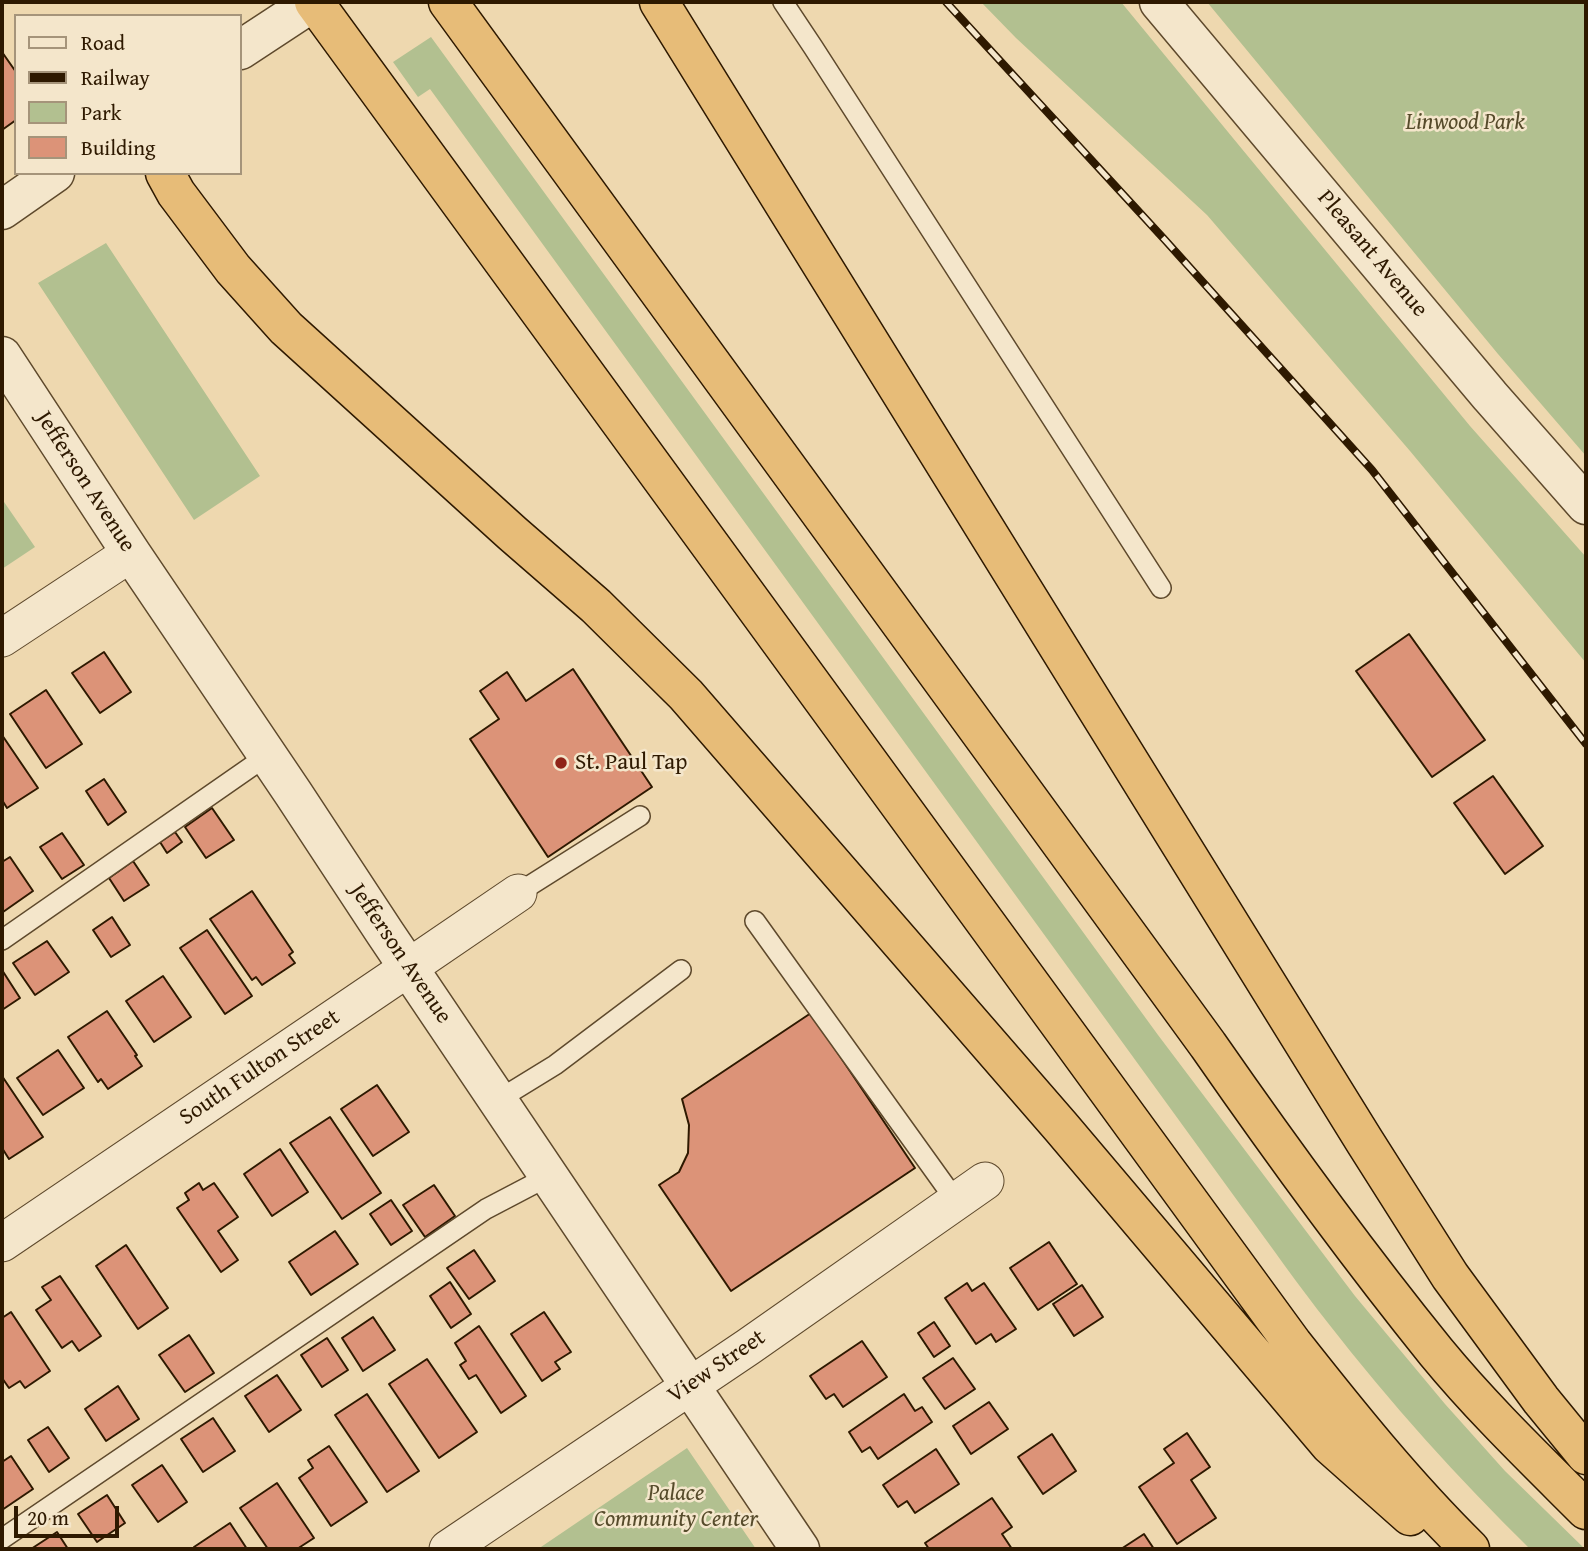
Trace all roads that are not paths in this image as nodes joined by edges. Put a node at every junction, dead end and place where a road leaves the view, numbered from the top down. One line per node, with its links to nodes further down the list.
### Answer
1 (314, 2): 6 (street); 33 (highway)
2 (659, 2): 27 (highway)
3 (783, 2): 13 (lane)
4 (1159, 2): 11 (street, Pleasant Avenue)
5 (456, 12): 28 (highway)
6 (242, 49)
7 (52, 175): 9 (street)
8 (166, 175): 32 (highway)
9 (2, 210)
10 (2, 356): 12 (street, Jefferson Avenue)
11 (1586, 505)
12 (131, 553): 14 (street); 15 (street, Jefferson Avenue)
13 (1161, 588)
14 (2, 638)
15 (268, 755): 19 (lane); 20 (street, Jefferson Avenue)
16 (639, 816): 17 (lane)
17 (518, 892): 20 (street, South Fulton Street)
18 (755, 921): 24 (lane)
19 (2, 940)
20 (408, 968): 22 (street, Jefferson Avenue); 25 (street, South Fulton Street)
21 (681, 970): 22 (lane)
22 (498, 1100): 23 (street, Jefferson Avenue)
23 (549, 1176): 26 (street, Jefferson Avenue); 29 (lane)
24 (970, 1191): 26 (street, View Street)
25 (2, 1243)
26 (690, 1385): 30 (street, View Street); 31 (street, Jefferson Avenue)
27 (1586, 1455)
28 (1586, 1510)
29 (2, 1539)
30 (448, 1549)
31 (800, 1549)
32 (1447, 1549)
33 (1470, 1549)

